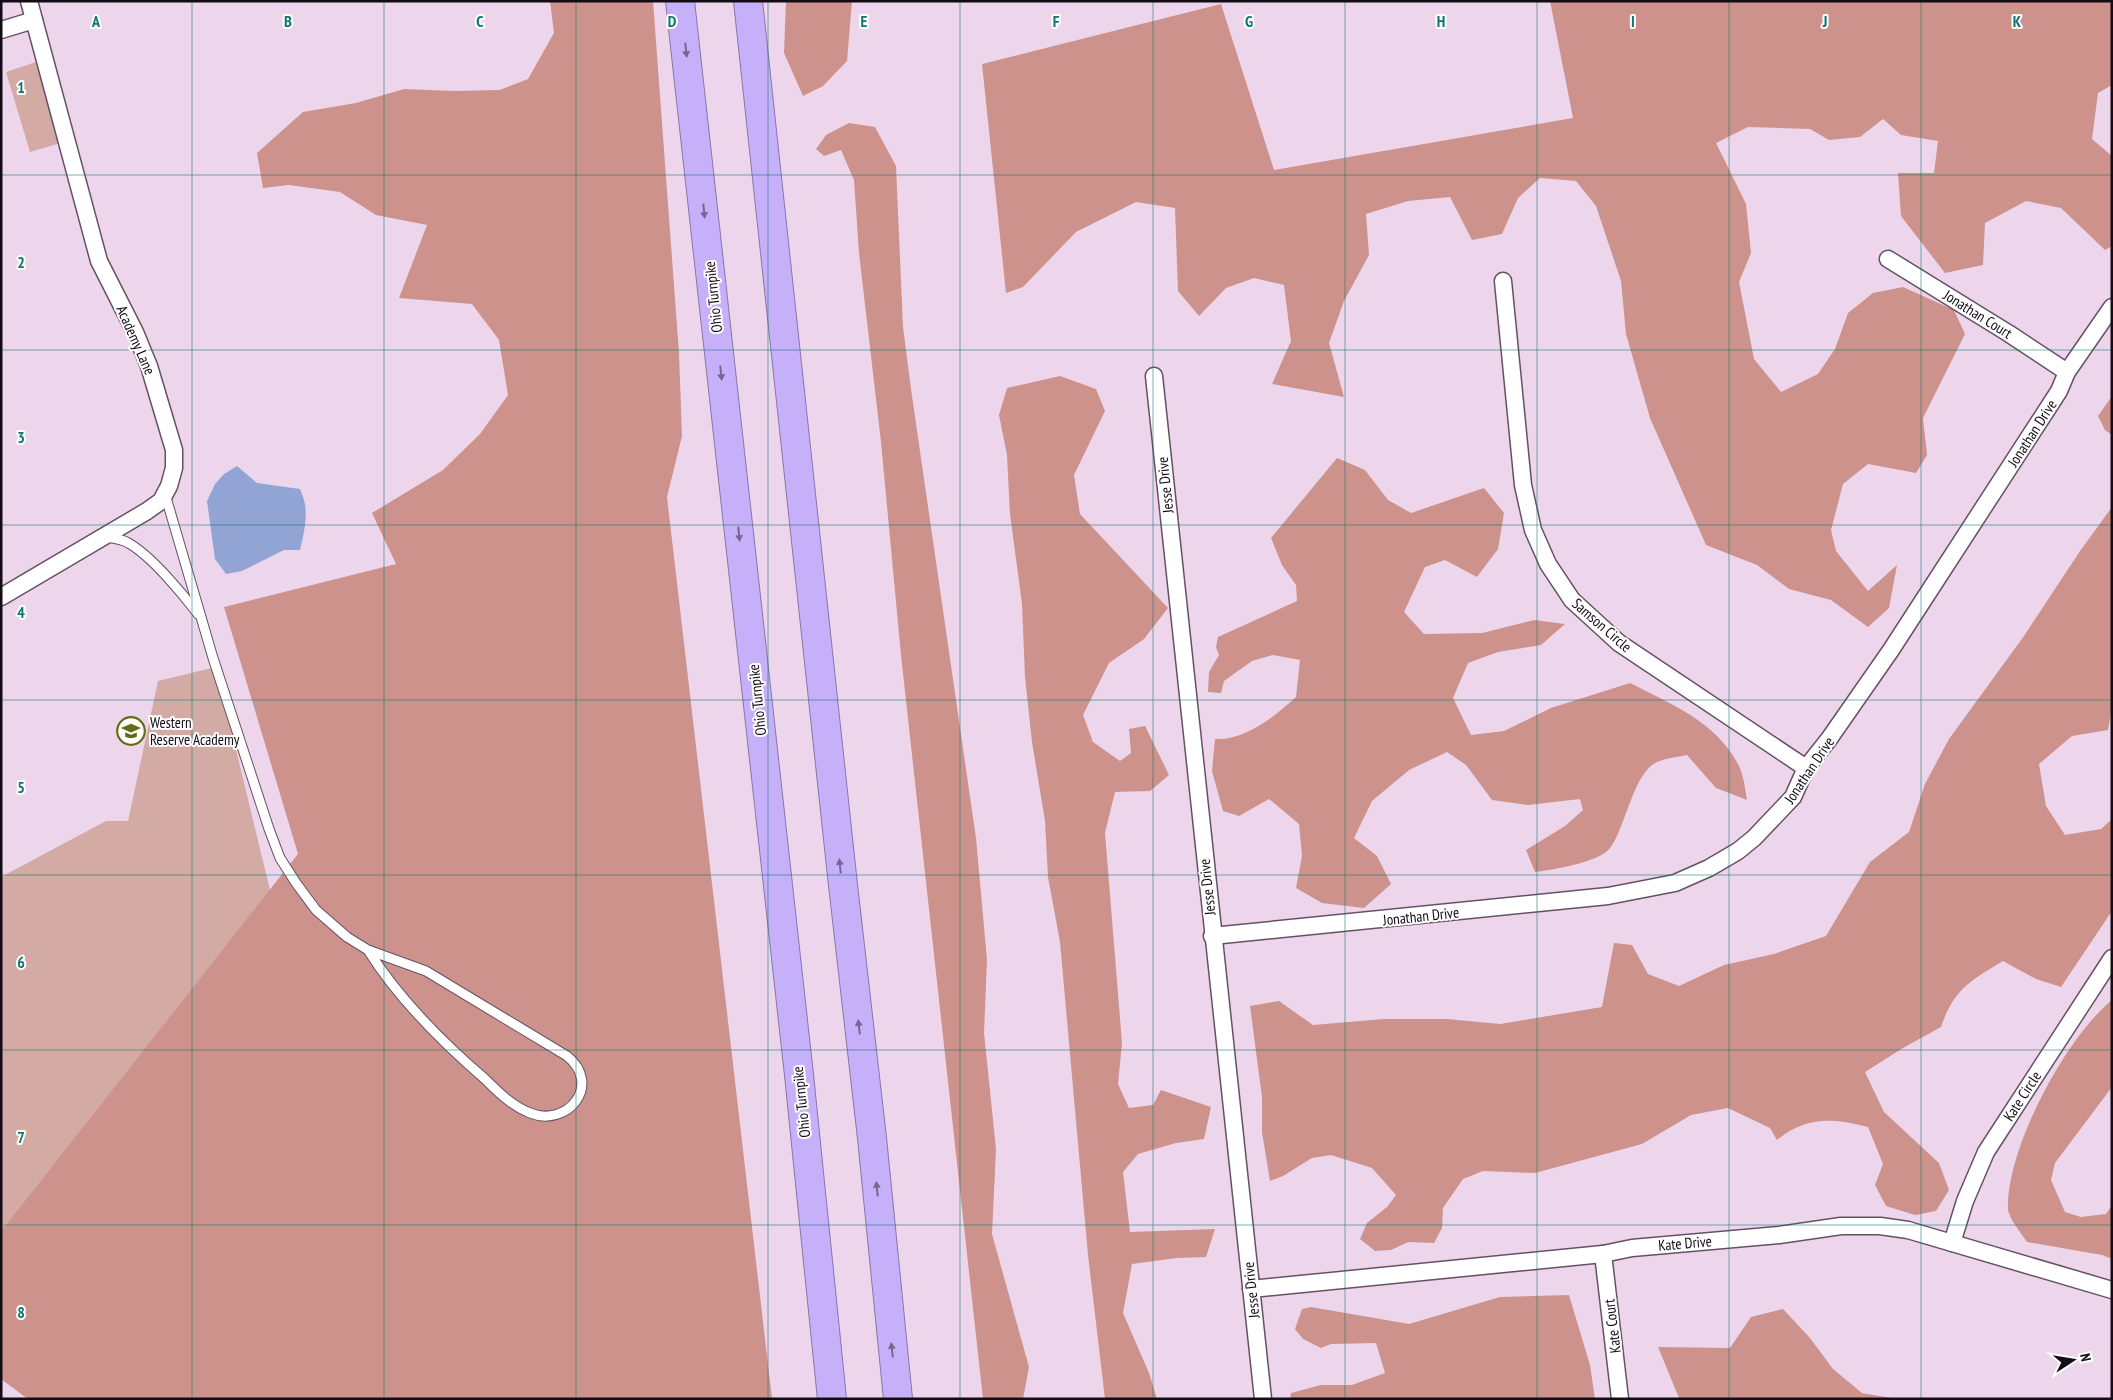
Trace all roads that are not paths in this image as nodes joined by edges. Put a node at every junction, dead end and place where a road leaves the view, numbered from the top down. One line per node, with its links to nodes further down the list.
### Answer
1 (29, 1): 4 (street, Academy Lane)
2 (680, 1): 23 (highway, Ohio Turnpike, one-way to 23)
3 (748, 1): 24 (highway, one-way to 3)
4 (34, 20): 5 (street); 11 (street, Academy Lane)
5 (1, 30)
6 (1888, 259): 9 (street, Jonathan Court)
7 (1503, 281): 15 (street, Samson Circle)
8 (2112, 307): 9 (street, Jonathan Drive)
9 (2067, 372): 15 (street, Jonathan Drive)
10 (1154, 376): 16 (street, Jesse Drive)
11 (165, 494): 12 (street, Academy Lane); 14 (lane)
12 (104, 537): 13 (street, Academy Lane); 14 (lane)
13 (1, 597)
14 (201, 618): 17 (lane)
15 (1806, 768): 16 (street, Jonathan Drive)
16 (1212, 936): 21 (street, Jesse Drive)
17 (368, 950): 17 (lane)
18 (2112, 958): 19 (street, Kate Circle)
19 (1952, 1244): 20 (street, Kate Drive); 22 (street, Kate Drive)
20 (1603, 1254): 21 (street, Kate Drive); 26 (street, Kate Court)
21 (1251, 1289): 25 (street, Jesse Drive)
22 (2112, 1290)
23 (832, 1399)
24 (898, 1399)
25 (1262, 1399)
26 (1620, 1399)

